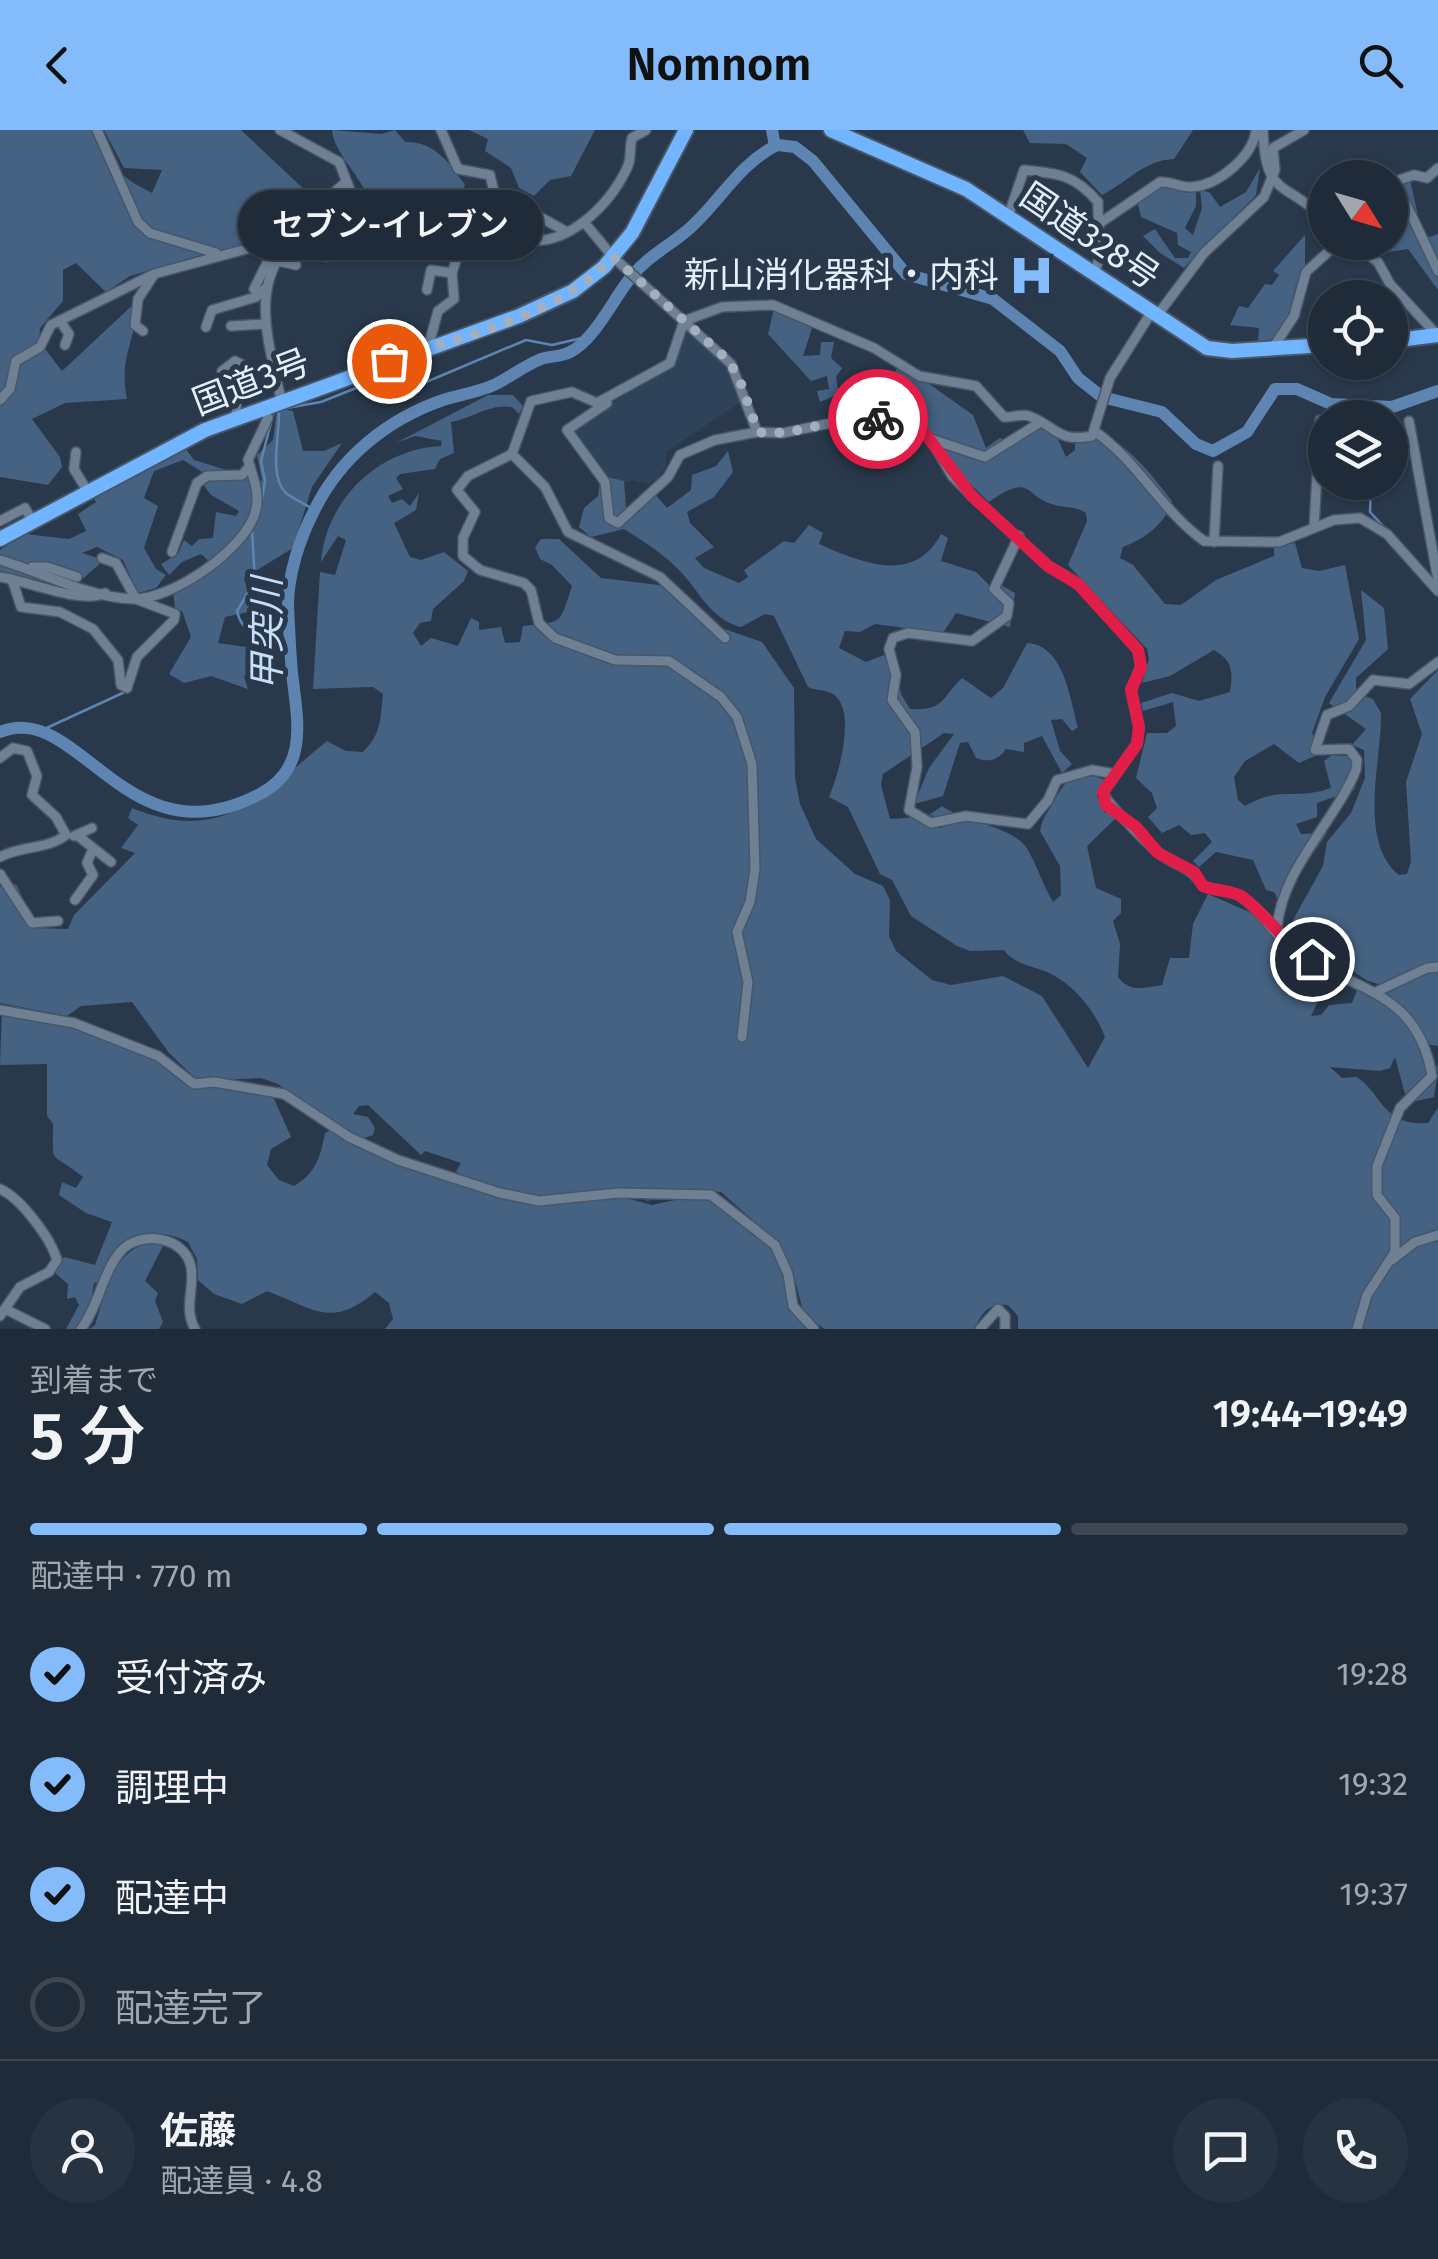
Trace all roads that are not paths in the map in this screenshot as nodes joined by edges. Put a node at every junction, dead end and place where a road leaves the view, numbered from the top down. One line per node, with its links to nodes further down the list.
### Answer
1 (97, 130): 23 (street)
2 (280, 130): 11 (street)
3 (441, 130): 17 (street)
4 (646, 130): 16 (street)
5 (686, 130): 28 (highway, 国道3号)
6 (831, 130): 14 (highway, 国道328号)
7 (1259, 130): 10 (street); 18 (street)
8 (1304, 130): 10 (street)
9 (1438, 168): 31 (street)
10 (1272, 179): 12 (street); 38 (street)
11 (343, 183): 15 (street); 21 (street); 23 (street)
12 (1308, 207)
13 (540, 216): 20 (street)
14 (1008, 217): 18 (street); 34 (highway, 国道328号)
15 (319, 221): 24 (street); 25 (street)
16 (584, 222): 20 (street); 28 (street)
17 (490, 224): 20 (street); 22 (street)
18 (1097, 226): 34 (street)
19 (417, 228): 21 (street)
20 (567, 232)
21 (405, 238): 22 (street)
22 (464, 238): 32 (street)
23 (215, 255): 30 (street); 33 (street)
24 (327, 257)
25 (278, 260): 29 (street); 35 (street); 36 (street)
26 (1319, 260): 51 (street)
27 (1375, 260): 46 (street)
28 (618, 261): 40 (street); 50 (highway, 国道3号)
29 (296, 265)
30 (196, 268)
31 (1438, 271)
32 (452, 272): 37 (street); 50 (street)
33 (154, 274): 39 (street); 45 (street)
34 (1093, 274): 38 (highway, 国道328号)
35 (267, 287): 41 (street); 43 (street)
36 (254, 289)
37 (427, 290)
38 (1153, 315): 51 (highway, 国道328号); 60 (street)
39 (61, 320): 44 (street); 48 (street); 54 (street)
40 (684, 321): 53 (street); 59 (street); 61 (street)
41 (266, 324): 42 (street); 55 (street)
42 (231, 326)
43 (206, 327)
44 (78, 331)
45 (142, 331)
46 (1438, 336): 47 (highway)
47 (1408, 339)
48 (65, 346)
49 (1308, 346): 51 (highway, 国道328号)
50 (428, 348): 55 (highway, 国道3号)
51 (1272, 348)
52 (222, 371): 57 (street)
53 (624, 391): 61 (street); 64 (street)
54 (0, 400)
55 (282, 400): 56 (highway, 国道3号)
56 (263, 406): 57 (highway, 国道3号); 65 (street)
57 (236, 418): 67 (highway, 国道3号)
58 (1408, 421): 82 (street)
59 (1039, 423): 60 (street); 62 (street)
60 (1094, 431): 74 (street)
61 (758, 432): 62 (street)
62 (931, 440): 72 (street)
63 (76, 452): 67 (street)
64 (512, 454): 86 (street); 102 (street)
65 (250, 466): 75 (street); 85 (street)
66 (1218, 466): 74 (street)
67 (88, 492): 70 (highway, 国道3号)
68 (1316, 500): 71 (street)
69 (0, 521): 70 (street)
70 (34, 522): 73 (highway, 国道3号)
71 (1314, 528): 74 (street); 83 (street)
72 (1019, 536): 89 (street); 89 (street)
73 (0, 540)
74 (1214, 542)
75 (172, 552)
76 (102, 558): 85 (street)
77 (0, 560): 78 (street)
78 (29, 569): 80 (street); 84 (street)
79 (0, 577): 81 (street)
80 (77, 577)
81 (12, 578): 84 (street); 85 (street)
82 (1438, 580)
83 (1438, 591)
84 (104, 593): 85 (street)
85 (136, 599)
86 (725, 638)
87 (1438, 662): 98 (street)
88 (0, 758): 91 (street)
89 (1114, 774): 98 (street)
90 (92, 828): 91 (street)
91 (72, 836): 92 (street); 93 (street)
92 (93, 850): 94 (street); 96 (street)
93 (0, 857)
94 (111, 862)
95 (0, 874): 97 (street)
96 (75, 900)
97 (58, 921)
98 (1277, 930): 100 (street)
99 (1438, 967): 100 (street)
100 (1378, 991): 105 (street)
101 (0, 1010): 110 (street)
102 (742, 1036)
103 (0, 1189): 106 (street)
104 (1438, 1235): 105 (street)
105 (1386, 1265): 113 (street)
106 (3, 1312): 107 (street)
107 (45, 1329)
108 (82, 1329): 109 (street)
109 (195, 1329)
110 (814, 1329)
111 (980, 1329): 112 (street)
112 (1004, 1329)
113 (1358, 1329)

